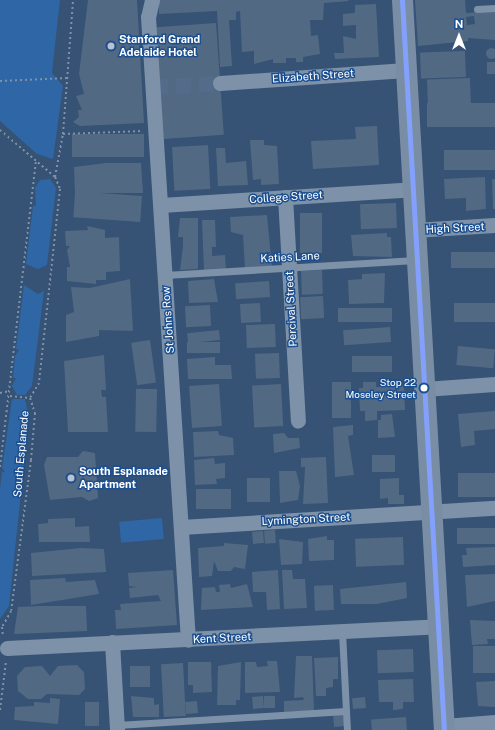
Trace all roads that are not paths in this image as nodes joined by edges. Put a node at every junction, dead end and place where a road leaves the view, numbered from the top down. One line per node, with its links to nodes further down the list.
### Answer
1 (152, 0): 9 (street, St Johns Row)
2 (402, 0): 5 (street)
3 (495, 8): 4 (lane)
4 (478, 9)
5 (406, 70): 6 (street, Elizabeth Street); 7 (street)
6 (220, 83)
7 (412, 189): 8 (street, College Street); 11 (street)
8 (285, 197): 9 (street, College Street); 13 (street, Percival Street)
9 (161, 205): 14 (street, St Johns Row)
10 (495, 225): 11 (street, High Street)
11 (414, 230): 12 (street)
12 (416, 260): 13 (lane, Katies Lane); 16 (street)
13 (289, 268): 14 (lane, Katies Lane); 17 (street, Percival Street)
14 (165, 275): 20 (street, St Johns Row)
15 (495, 384): 16 (street)
16 (424, 389): 19 (street)
17 (298, 421)
18 (495, 508): 19 (street, Lymington Street)
19 (431, 512): 20 (street, Lymington Street); 21 (street)
20 (181, 526): 23 (street, St Johns Row)
21 (438, 626): 22 (street, Kent Street); 29 (street)
22 (342, 632): 23 (street, Kent Street); 26 (lane)
23 (188, 640): 24 (street, Kent Street)
24 (112, 642): 25 (street, Kent Street); 28 (street)
25 (7, 648)
26 (346, 711): 28 (lane); 30 (lane)
27 (495, 722): 29 (street)
28 (117, 727)
29 (444, 728)
30 (347, 730)

